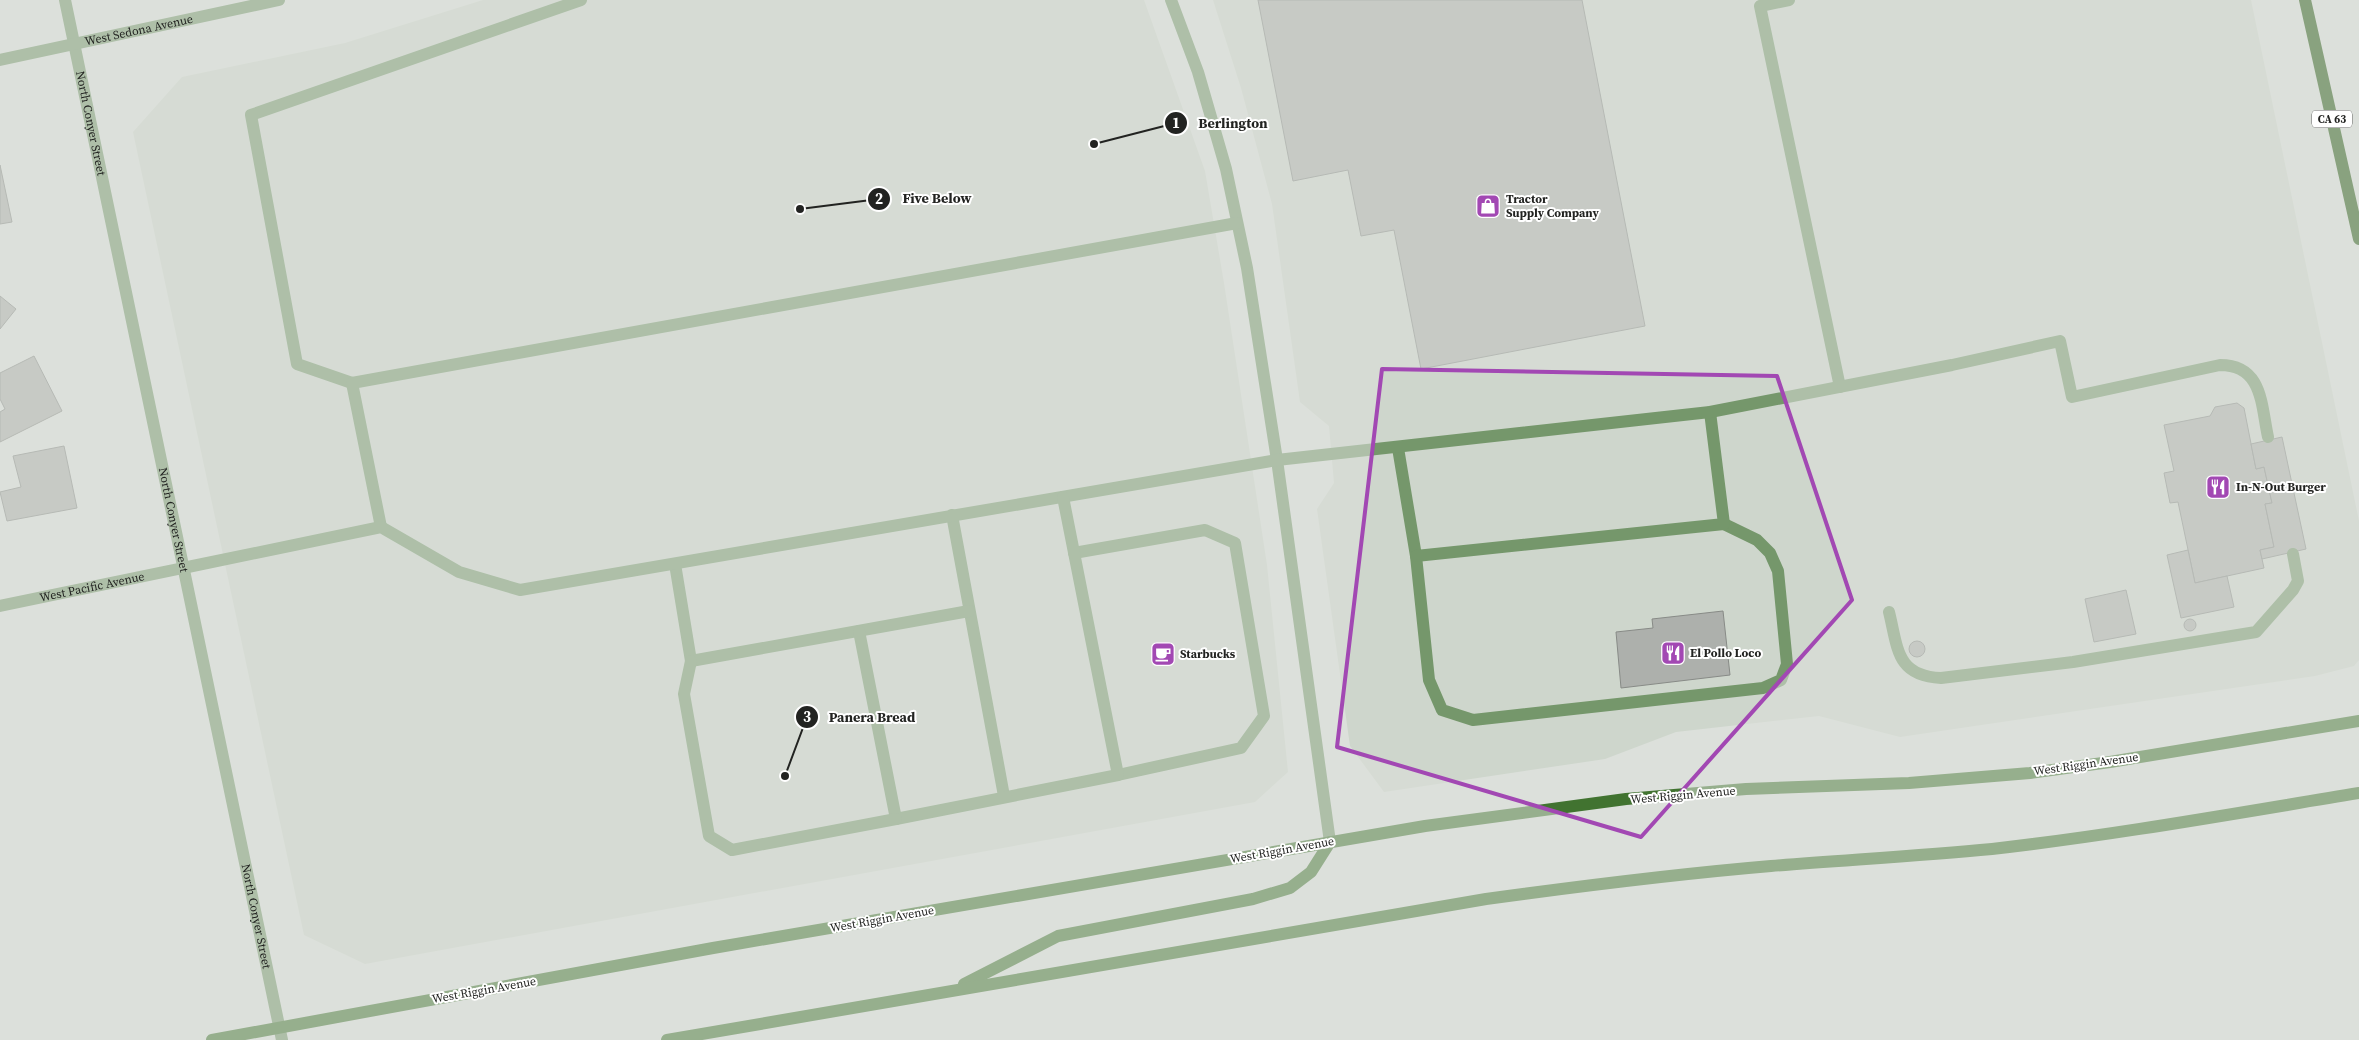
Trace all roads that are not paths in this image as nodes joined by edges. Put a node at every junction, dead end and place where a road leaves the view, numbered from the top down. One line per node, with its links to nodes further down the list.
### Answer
1 (65, 0): 8 (street, North Conyer Street)
2 (279, 0): 8 (street, West Sedona Avenue)
3 (581, 0): 12 (street)
4 (1171, 0): 10 (street)
5 (1789, 0): 7 (street)
6 (2305, 0): 11 (main road, CA 63)
7 (1760, 3): 13 (street)
8 (74, 45): 9 (street, West Sedona Avenue); 26 (street, North Conyer Street)
9 (0, 60)
10 (1237, 223): 12 (street); 17 (street)
11 (2359, 238)
12 (352, 383): 21 (street)
13 (1840, 387): 14 (street); 15 (street)
14 (1710, 412): 16 (street); 20 (street)
15 (2268, 437)
16 (1398, 448): 17 (street); 24 (street)
17 (1278, 460): 18 (street); 37 (street)
18 (1062, 497): 19 (street); 22 (street)
19 (952, 515): 25 (street); 28 (street)
20 (1724, 524): 24 (street); 24 (street)
21 (381, 526): 25 (street); 26 (street, West Pacific Avenue)
22 (1074, 554): 33 (street); 33 (street)
23 (2293, 554): 29 (street)
24 (1416, 556)
25 (675, 564): 31 (street)
26 (182, 568): 27 (street, West Pacific Avenue); 39 (street, North Conyer Street)
27 (0, 606)
28 (969, 611): 30 (street); 35 (street)
29 (1889, 612)
30 (859, 632): 31 (street); 36 (street)
31 (691, 661): 36 (street)
32 (2359, 721): 37 (main road, West Riggin Avenue)
33 (1118, 775): 35 (street)
34 (2359, 793): 38 (main road)
35 (1004, 796): 36 (street)
36 (896, 820)
37 (1330, 842): 38 (main road); 39 (main road, West Riggin Avenue)
38 (953, 989): 42 (main road)
39 (279, 1026): 40 (main road, West Riggin Avenue); 41 (street, North Conyer Street)
40 (212, 1040)
41 (282, 1040)
42 (667, 1040)

